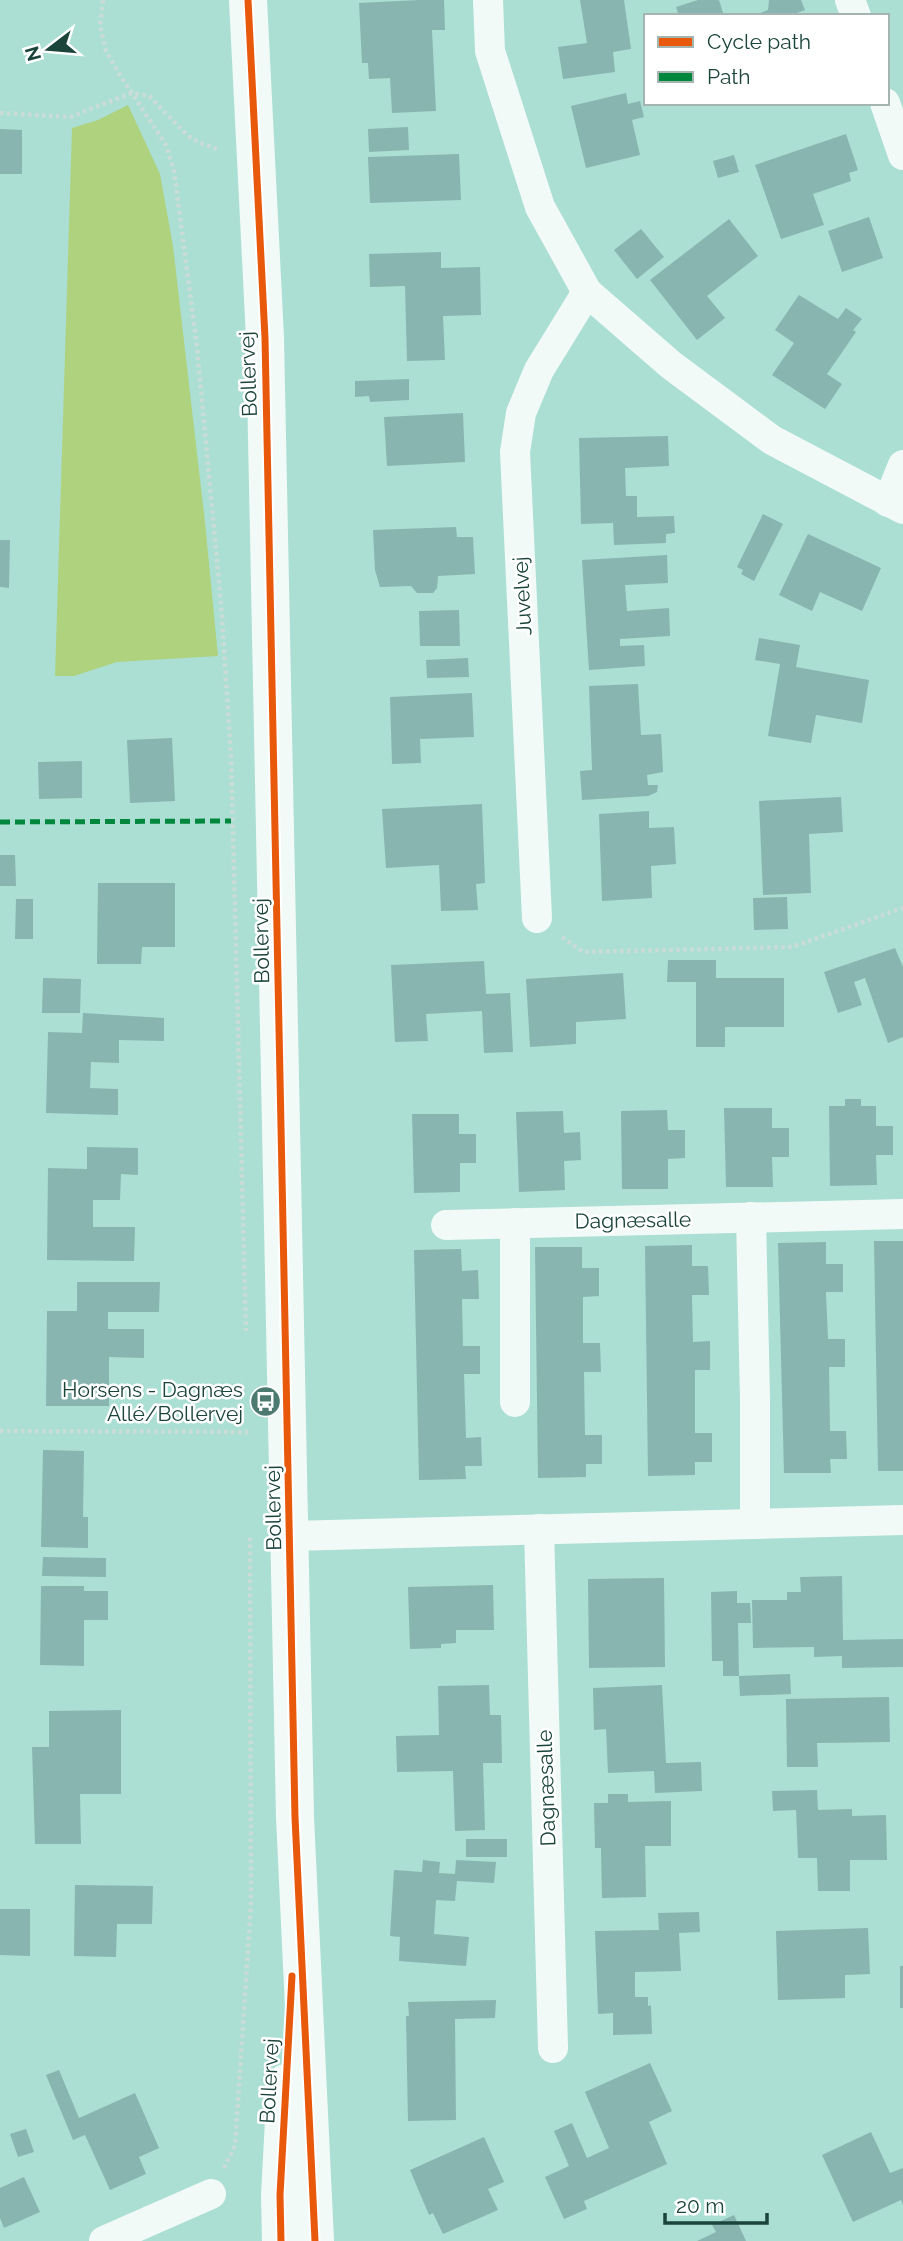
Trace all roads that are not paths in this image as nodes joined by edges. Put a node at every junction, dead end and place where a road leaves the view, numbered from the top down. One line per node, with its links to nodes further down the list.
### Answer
1 (248, 0): 17 (main road, Bollervej)
2 (488, 0): 5 (street)
3 (886, 105): 4 (street)
4 (903, 155)
5 (587, 292): 7 (street); 8 (street, Juvelvej)
6 (903, 466): 7 (street)
7 (895, 506)
8 (537, 918)
9 (903, 1214): 10 (street, Dagnæsalle)
10 (751, 1217): 11 (street, Dagnæsalle); 15 (street)
11 (515, 1223): 12 (street, Dagnæsalle); 13 (street)
12 (446, 1225)
13 (515, 1402)
14 (903, 1520): 15 (street)
15 (755, 1524): 16 (street)
16 (539, 1529): 17 (street); 19 (street, Dagnæsalle)
17 (291, 1536): 18 (main road, Bollervej)
18 (298, 1882): 22 (main road, Bollervej); 23 (main road, Bollervej)
19 (553, 2048)
20 (211, 2194): 21 (street)
21 (104, 2241)
22 (281, 2241)
23 (315, 2241)

